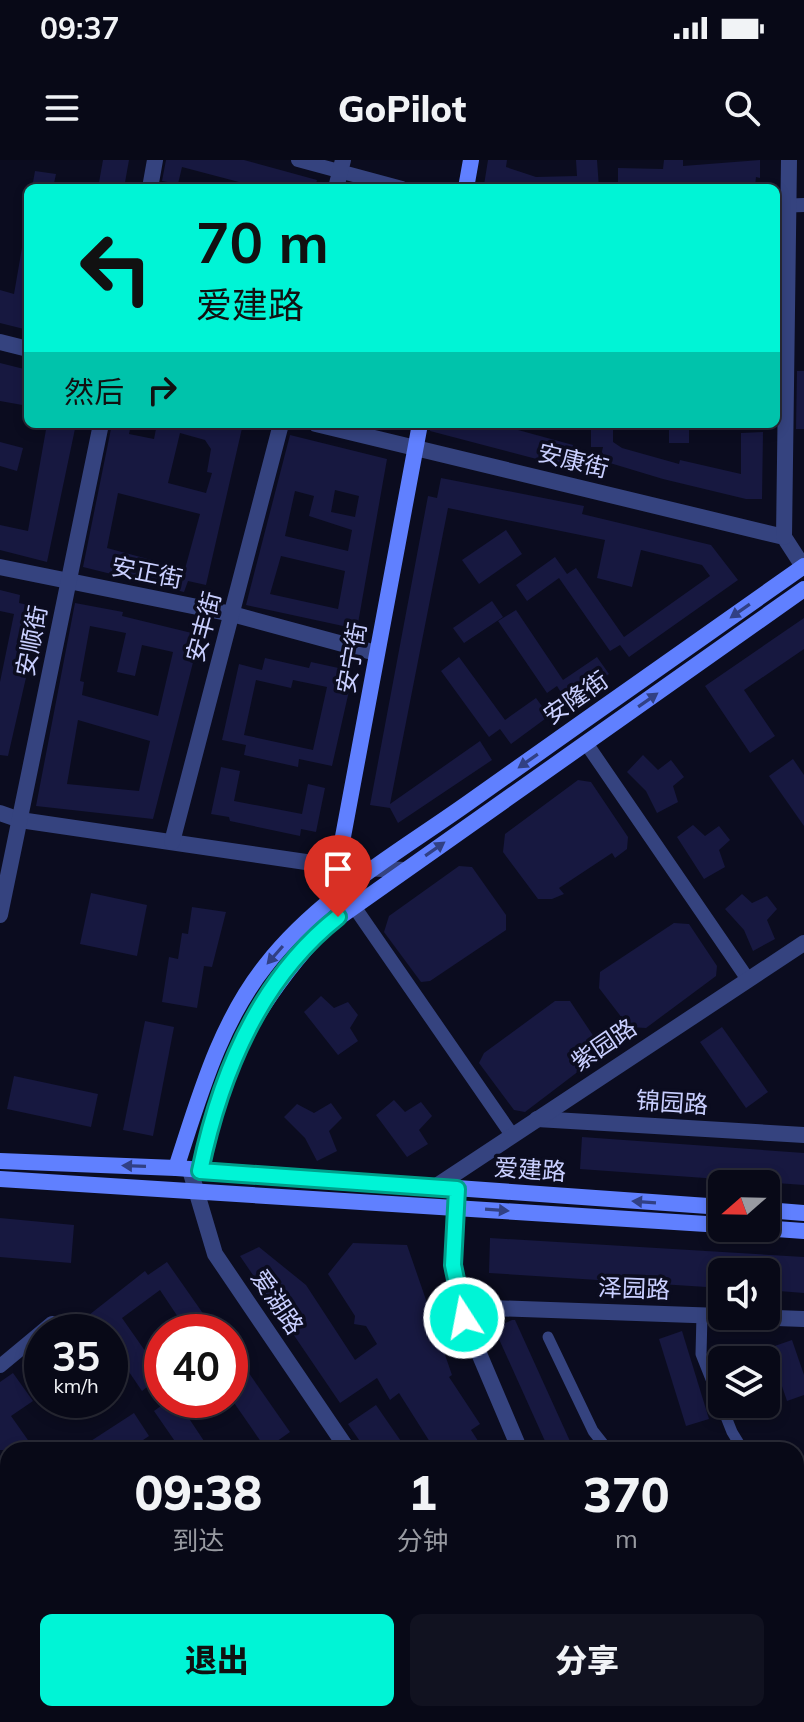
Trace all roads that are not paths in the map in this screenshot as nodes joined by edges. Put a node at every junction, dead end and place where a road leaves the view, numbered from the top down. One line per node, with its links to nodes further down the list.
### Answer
1 (155, 160): 6 (street)
2 (298, 160): 5 (street)
3 (471, 160): 8 (main road)
4 (789, 160): 9 (street)
5 (342, 165): 7 (street)
6 (151, 184)
7 (392, 184)
8 (467, 184)
9 (789, 206): 17 (street)
10 (0, 342): 11 (street)
11 (24, 348)
12 (100, 428): 20 (street, 安顺街)
13 (280, 428): 22 (street, 安丰街)
14 (333, 428): 16 (street, 安康街)
15 (419, 428): 16 (main road, 安宁街)
16 (416, 447): 17 (street, 安康街); 23 (main road, 安宁街)
17 (784, 537): 19 (street)
18 (0, 567): 20 (street, 安正街)
19 (804, 567): 29 (main road, 安隆街, one-way to 29)
20 (69, 581): 22 (street, 安正街); 26 (street, 安顺街)
21 (804, 589): 24 (main road, 安隆街, one-way to 21)
22 (232, 614): 23 (street, 安正街); 27 (street, 安丰街)
23 (376, 653): 28 (main road, 安宁街)
24 (586, 743): 30 (main road, 安隆街, one-way to 24); 35 (street)
25 (0, 813): 26 (street)
26 (20, 820): 27 (street); 33 (street, 安顺街)
27 (172, 842): 28 (street)
28 (340, 867): 29 (street); 31 (main road, 安宁街)
29 (376, 869): 30 (street); 31 (main road)
30 (405, 870): 32 (main road, 安隆街)
31 (331, 901): 40 (main road, one-way to 40)
32 (353, 905): 37 (street); 40 (main road, 安隆街)
33 (0, 915)
34 (804, 943): 35 (street, 紫园路)
35 (747, 978): 36 (street, 紫园路)
36 (537, 1119): 37 (street, 紫园路); 38 (street, 锦园路)
37 (512, 1135): 43 (street, 紫园路)
38 (804, 1135)
39 (0, 1161): 40 (main road, 爱建路, one-way to 39)
40 (189, 1170): 42 (street, 爱湖路); 43 (main road, 爱建路)
41 (0, 1179): 42 (main road, 爱建路)
42 (196, 1189): 46 (main road, 爱建路); 58 (street, 爱湖路)
43 (432, 1189): 44 (main road, 爱建路)
44 (457, 1189): 45 (main road, 爱建路, one-way to 44); 46 (street)
45 (708, 1206)
46 (456, 1207): 49 (main road, 爱建路, one-way to 49); 52 (street)
47 (780, 1211): 48 (main road)
48 (804, 1213)
49 (708, 1224)
50 (780, 1229): 51 (main road)
51 (804, 1231)
52 (462, 1307): 53 (street, 泽园路); 59 (street)
53 (702, 1315): 54 (street, 泽园路); 61 (street)
54 (804, 1319)
55 (548, 1337): 60 (street)
56 (24, 1346): 57 (street)
57 (0, 1366)
58 (343, 1442)
59 (517, 1442)
60 (602, 1442)
61 (738, 1442)

